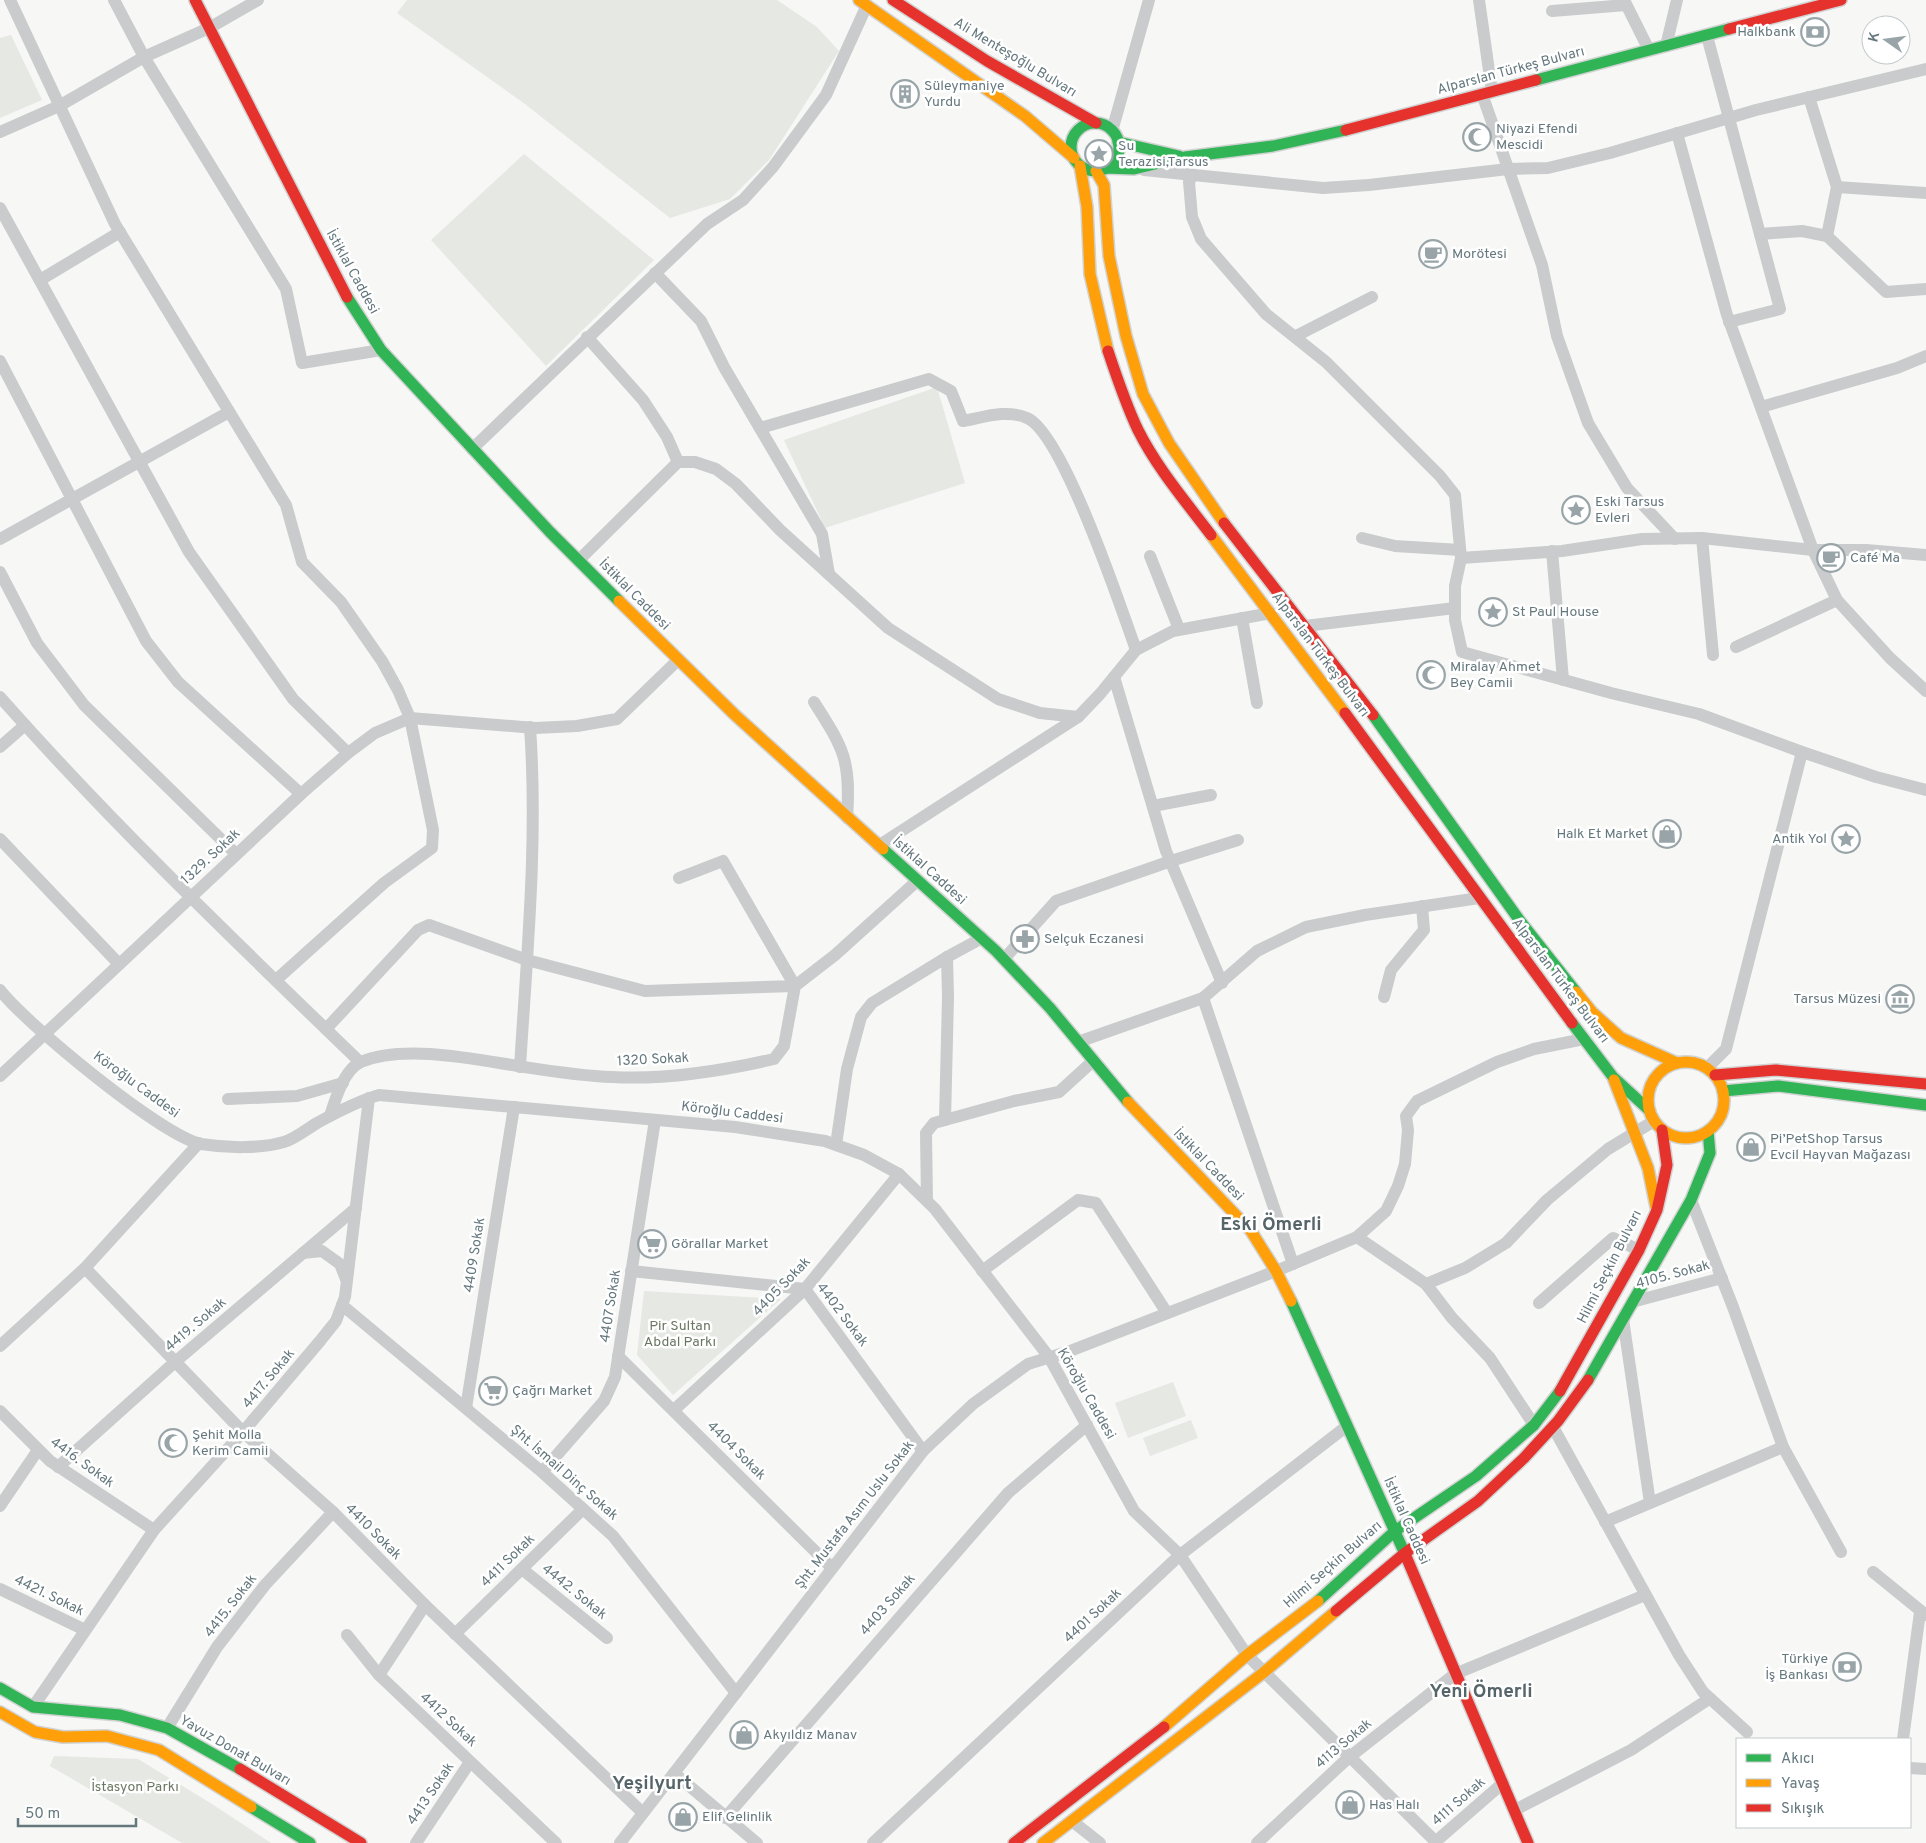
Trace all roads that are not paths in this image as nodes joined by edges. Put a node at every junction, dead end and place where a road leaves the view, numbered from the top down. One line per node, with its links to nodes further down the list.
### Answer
1 (10, 0): 21 (street)
2 (114, 0): 17 (street)
3 (195, 0): 13 (street, İstiklal Caddesi)
4 (258, 0): 13 (street)
5 (893, 0): 23 (street, Ali Menteşoğlu Bulvarı)
6 (1148, 0): 26 (street)
7 (1479, 0): 19 (street)
8 (1677, 0): 15 (street)
9 (1841, 0): 14 (street, Alparslan Türkeş Bulvarı)
10 (863, 3): 28 (street); 39 (street)
11 (1625, 3): 12 (street); 16 (street)
12 (1552, 11)
13 (209, 28): 17 (street); 46 (street, İstiklal Caddesi)
14 (1707, 36): 15 (street, Alparslan Türkeş Bulvarı); 22 (street)
15 (1666, 46): 16 (street, Alparslan Türkeş Bulvarı)
16 (1649, 50): 19 (street, Alparslan Türkeş Bulvarı)
17 (144, 57): 21 (street); 46 (street)
18 (1926, 69): 20 (street)
19 (1487, 93): 27 (street, Alparslan Türkeş Bulvarı); 31 (street)
20 (1809, 97): 22 (street); 33 (street)
21 (59, 106): 24 (street); 36 (street)
22 (1729, 118): 25 (street); 37 (street)
23 (1096, 123): 26 (street); 28 (street)
24 (0, 132)
25 (1677, 133): 31 (street); 43 (street)
26 (1115, 137): 27 (street); 30 (street)
27 (1185, 157): 29 (street)
28 (1077, 162): 30 (street); 70 (street, Alparslan Türkeş Bulvarı)
29 (1134, 168): 30 (street); 32 (street)
30 (1101, 169): 72 (street, Alparslan Türkeş Bulvarı)
31 (1508, 169): 32 (street); 59 (street)
32 (1192, 176): 44 (street)
33 (1837, 187): 34 (street); 38 (street)
34 (1926, 193)
35 (0, 208): 40 (street)
36 (120, 232): 40 (street); 50 (street)
37 (1760, 234): 38 (street); 43 (street)
38 (1827, 236): 41 (street)
39 (655, 273): 45 (street); 51 (street)
40 (40, 280): 54 (street)
41 (1926, 289)
42 (1372, 297): 44 (street)
43 (1729, 322): 49 (street)
44 (1296, 336): 62 (street)
45 (587, 337): 52 (street); 53 (street)
46 (381, 350): 52 (street, İstiklal Caddesi)
47 (1926, 356): 49 (street)
48 (0, 361): 55 (street)
49 (1760, 407): 60 (street)
50 (229, 412): 54 (street); 85 (street)
51 (760, 428): 67 (street); 75 (street)
52 (472, 449): 65 (street, İstiklal Caddesi)
53 (678, 462): 65 (street); 67 (street)
54 (140, 463): 55 (street); 90 (street)
55 (72, 498): 58 (street); 92 (street)
56 (1362, 538): 62 (street)
57 (1702, 538): 59 (street); 60 (street); 76 (street)
58 (0, 539)
59 (1675, 539): 61 (street)
60 (1813, 550): 63 (street); 68 (street)
61 (1552, 552): 62 (street); 79 (street)
62 (1460, 554): 69 (street)
63 (1926, 555)
64 (1150, 556): 73 (street)
65 (579, 560): 77 (street, İstiklal Caddesi)
66 (0, 572): 99 (street)
67 (829, 574): 84 (street)
68 (1837, 600): 74 (street); 80 (street)
69 (1455, 608): 72 (street); 79 (street)
70 (1271, 613): 71 (street); 104 (street, Alparslan Türkeş Bulvarı)
71 (1242, 618): 73 (street); 83 (street)
72 (1305, 626): 123 (street, Alparslan Türkeş Bulvarı)
73 (1179, 630): 75 (street)
74 (1736, 648)
75 (1136, 650): 78 (street)
76 (1713, 655)
77 (678, 660): 87 (street); 95 (street, İstiklal Caddesi)
78 (1114, 677): 84 (street); 94 (street)
79 (1563, 680): 89 (street)
80 (1926, 691)
81 (0, 697): 86 (street)
82 (814, 702): 95 (street)
83 (1257, 704)
84 (1078, 717): 98 (street)
85 (410, 718): 87 (street); 90 (street, 1329. Sokak); 111 (street)
86 (25, 726): 88 (street); 103 (street)
87 (530, 728): 109 (street)
88 (0, 747)
89 (1802, 752): 91 (street); 125 (street)
90 (348, 754): 92 (street, 1329. Sokak)
91 (1926, 790)
92 (301, 794): 99 (street, 1329. Sokak)
93 (1211, 795): 94 (street)
94 (1153, 806): 100 (street)
95 (847, 818): 98 (street, İstiklal Caddesi)
96 (0, 839): 110 (street)
97 (1238, 840): 100 (street)
98 (878, 846): 102 (street, İstiklal Caddesi)
99 (236, 854): 103 (street, 1329. Sokak)
100 (1171, 861): 108 (street); 112 (street)
101 (678, 878): 113 (street)
102 (917, 881): 106 (street, İstiklal Caddesi); 113 (street)
103 (191, 897): 110 (street, 1329. Sokak); 111 (street)
104 (1480, 898): 105 (street); 119 (street, Alparslan Türkeş Bulvarı)
105 (1422, 906): 112 (street); 115 (street)
106 (982, 938): 107 (street); 108 (street, İstiklal Caddesi)
107 (947, 957): 137 (street); 142 (street)
108 (1004, 959): 120 (street, İstiklal Caddesi)
109 (527, 960): 113 (street); 117 (street); 124 (street)
110 (118, 964): 118 (street, 1329. Sokak)
111 (276, 980): 117 (street)
112 (1222, 983): 116 (street)
113 (795, 986): 124 (street, 1320 Sokak)
114 (0, 990): 118 (street, Köroğlu Caddesi)
115 (1384, 997)
116 (1203, 998): 120 (street); 151 (street)
117 (326, 1029): 122 (street)
118 (45, 1034): 126 (street, 1329. Sokak); 141 (street, Köroğlu Caddesi)
119 (1584, 1039): 127 (street, Alparslan Türkeş Bulvarı); 148 (street, Şht. Mustafa Asım Uslu Sokak)
120 (1078, 1042): 121 (street, İstiklal Caddesi)
121 (1094, 1061): 137 (street); 155 (street, İstiklal Caddesi)
122 (360, 1062): 124 (street, 1320 Sokak); 128 (street)
123 (1677, 1063): 125 (street); 138 (street)
124 (520, 1066)
125 (1711, 1071): 129 (street); 130 (street)
126 (0, 1076)
127 (1613, 1077): 138 (street, Alparslan Türkeş Bulvarı); 140 (street)
128 (343, 1083): 132 (street); 135 (street)
129 (1926, 1084)
130 (1723, 1091): 133 (street); 139 (street)
131 (369, 1098): 134 (street, Köroğlu Caddesi); 135 (street, Köroğlu Caddesi); 146 (street, 4417. Sokak)
132 (228, 1099)
133 (1926, 1104)
134 (514, 1107): 136 (street, Köroğlu Caddesi); 169 (street, 4409 Sokak)
135 (330, 1116): 141 (street, Köroğlu Caddesi)
136 (655, 1120): 142 (street, Köroğlu Caddesi); 153 (street, 4407 Sokak)
137 (945, 1120): 145 (street)
138 (1655, 1120): 139 (street); 140 (street); 147 (street, Hilmi Seçkin Bulvarı)
139 (1708, 1131): 144 (street)
140 (1635, 1133): 147 (street); 158 (street)
141 (200, 1144): 152 (street)
142 (836, 1145): 143 (street, Köroğlu Caddesi)
143 (899, 1174): 145 (street, Köroğlu Caddesi); 159 (street, 4405 Sokak)
144 (1691, 1200): 156 (street); 160 (street)
145 (927, 1201): 154 (street, Köroğlu Caddesi)
146 (356, 1208): 150 (street, 4419. Sokak); 157 (street, 4417. Sokak)
147 (1656, 1210): 149 (street, Hilmi Seçkin Bulvarı)
148 (1357, 1237): 151 (street, Şht. Mustafa Asım Uslu Sokak); 158 (street)
149 (1639, 1250): 161 (street); 173 (street, Hilmi Seçkin Bulvarı)
150 (303, 1253): 157 (street); 168 (street, 4419. Sokak)
151 (1293, 1264): 155 (street, Şht. Mustafa Asım Uslu Sokak)
152 (84, 1268): 165 (street); 168 (street, 4410 Sokak)
153 (631, 1271): 159 (street, 4402 Sokak); 166 (street, 4407 Sokak)
154 (982, 1271): 163 (street); 167 (street, Köroğlu Caddesi)
155 (1276, 1271): 163 (street, Şht. Mustafa Asım Uslu Sokak); 174 (street, İstiklal Caddesi)
156 (1722, 1278): 160 (street, 4105. Sokak); 177 (street)
157 (346, 1282): 162 (street, 4417. Sokak)
158 (1426, 1284): 173 (street)
159 (805, 1289): 170 (street, 4405 Sokak); 179 (street, 4402 Sokak)
160 (1632, 1302): 164 (street)
161 (1539, 1303)
162 (342, 1305): 169 (street, Şht. İsmail Dinç Sokak); 176 (street, 4417. Sokak)
163 (1167, 1313): 167 (street, Şht. Mustafa Asım Uslu Sokak)
164 (1623, 1318): 175 (street); 182 (street)
165 (0, 1346)
166 (618, 1356): 170 (street, 4404 Sokak); 181 (street, 4407 Sokak)
167 (1049, 1357): 172 (street, Köroğlu Caddesi); 179 (street, Şht. Mustafa Asım Uslu Sokak)
168 (175, 1362): 176 (street, 4410 Sokak); 180 (street, 4419. Sokak)
169 (466, 1408): 181 (street, Şht. İsmail Dinç Sokak)
170 (674, 1410): 192 (street, 4404 Sokak)
171 (0, 1411): 178 (street, 4416. Sokak)
172 (1087, 1425): 191 (street, Köroğlu Caddesi); 223 (street, 4403 Sokak)
173 (1534, 1425): 188 (street, Hilmi Seçkin Bulvarı)
174 (1347, 1426): 188 (street, İstiklal Caddesi); 191 (street, 4401 Sokak)
175 (1552, 1427): 186 (street); 190 (street)
176 (243, 1432): 185 (street, 4410 Sokak); 187 (street, 4417. Sokak)
177 (1783, 1447): 182 (street); 189 (street)
178 (38, 1450): 180 (street, 4416. Sokak); 183 (street)
179 (923, 1451): 192 (street, Şht. Mustafa Asım Uslu Sokak)
180 (58, 1467): 187 (street, 4416. Sokak)
181 (542, 1472): 184 (street, Şht. İsmail Dinç Sokak)
182 (1650, 1503): 186 (street)
183 (0, 1506)
184 (583, 1509): 193 (street, 4411 Sokak); 208 (street, Şht. İsmail Dinç Sokak)
185 (333, 1512): 197 (street, 4410 Sokak); 212 (street, 4415. Sokak)
186 (1605, 1522): 196 (street)
187 (154, 1530): 199 (street, 4417. Sokak)
188 (1395, 1531): 190 (street, İstiklal Caddesi); 203 (street, Hilmi Seçkin Bulvarı)
189 (1841, 1552)
190 (1405, 1554): 204 (street); 205 (street, İstiklal Caddesi)
191 (1180, 1555): 203 (street, Köroğlu Caddesi); 232 (street, 4401 Sokak)
192 (832, 1568): 208 (street, Şht. Mustafa Asım Uslu Sokak)
193 (522, 1569): 200 (street, 4411 Sokak); 202 (street, 4442. Sokak)
194 (1874, 1572): 198 (street)
195 (0, 1589): 199 (street, 4421. Sokak)
196 (1646, 1595): 205 (street, 4113 Sokak); 209 (street)
197 (425, 1605): 200 (street, 4410 Sokak); 206 (street)
198 (1923, 1613): 214 (street)
199 (85, 1630): 210 (street, 4417. Sokak)
200 (455, 1634): 222 (street, 4410 Sokak)
201 (348, 1635): 206 (street, 4412 Sokak)
202 (607, 1638)
203 (1247, 1655): 204 (street, Köroğlu Caddesi); 233 (street, Hilmi Seçkin Bulvarı)
204 (1262, 1672): 215 (street, Köroğlu Caddesi); 224 (street)
205 (1455, 1674): 215 (street, 4113 Sokak); 220 (street, İstiklal Caddesi)
206 (379, 1675): 216 (street, 4412 Sokak)
207 (0, 1688): 210 (street, Yavuz Donat Bulvarı)
208 (736, 1693): 219 (street, Şht. Mustafa Asım Uslu Sokak)
209 (1709, 1699): 213 (street); 221 (street)
210 (33, 1706): 212 (street, Yavuz Donat Bulvarı)
211 (0, 1712): 226 (street)
212 (167, 1728): 227 (street, Yavuz Donat Bulvarı)
213 (1747, 1732)
214 (1903, 1738)
215 (1350, 1757): 225 (street, Köroğlu Caddesi); 236 (street, 4113 Sokak)
216 (470, 1762): 228 (street, 4413 Sokak); 229 (street, 4412 Sokak)
217 (1911, 1768): 218 (street)
218 (1926, 1769)
219 (674, 1773): 222 (street, Şht. Mustafa Asım Uslu Sokak); 223 (street)
220 (1503, 1783): 221 (street, İstiklal Caddesi); 225 (street, 4111 Sokak)
221 (1515, 1810): 237 (street, İstiklal Caddesi)
222 (643, 1813): 230 (street, Şht. Mustafa Asım Uslu Sokak)
223 (725, 1818): 231 (street)
224 (1072, 1821): 234 (street); 235 (street)
225 (1435, 1842)
226 (310, 1843)
227 (361, 1843)
228 (416, 1843)
229 (556, 1843)
230 (620, 1843)
231 (757, 1843)
232 (873, 1843)
233 (1014, 1843)
234 (1043, 1843)
235 (1100, 1843)
236 (1256, 1843)
237 (1528, 1843)

